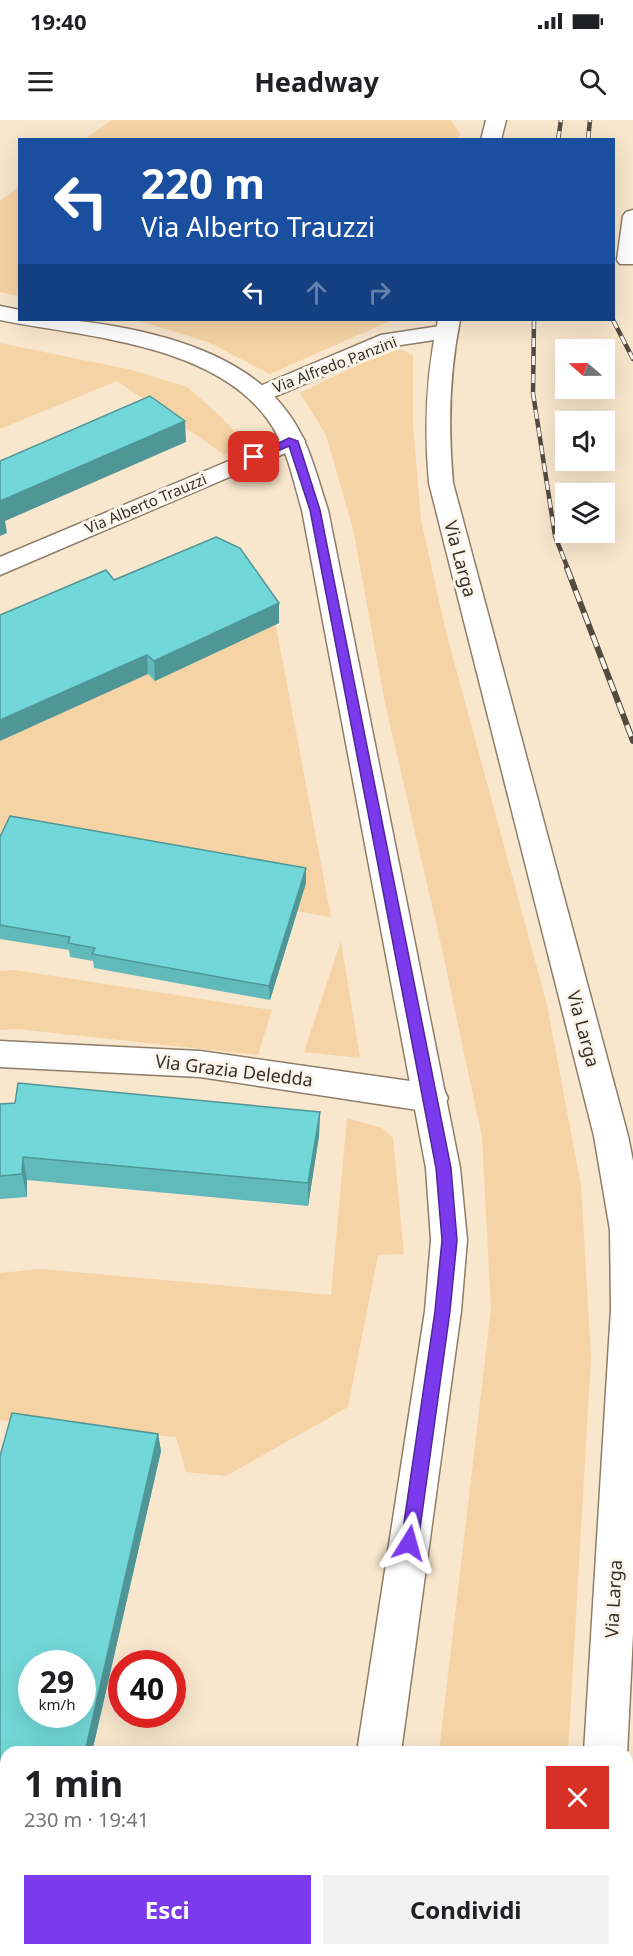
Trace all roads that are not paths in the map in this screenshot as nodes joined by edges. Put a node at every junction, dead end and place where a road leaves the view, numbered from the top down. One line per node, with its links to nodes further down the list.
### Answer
1 (496, 120): 2 (street)
2 (492, 138)
3 (633, 216): 4 (lane)
4 (627, 260)
5 (0, 313): 6 (street)
6 (18, 317)
7 (37, 321): 9 (street, Via Alfredo Panzini)
8 (448, 326): 9 (street, Via Alfredo Panzini); 15 (street, Via Larga)
9 (261, 394): 10 (street, Via Alfredo Panzini)
10 (293, 441): 11 (street, Via Alberto Trauzzi); 13 (street, Via Alfredo Panzini)
11 (0, 567)
12 (0, 1054): 13 (street, Via Grazia Deledda)
13 (431, 1098): 14 (street, Via Alfredo Panzini)
14 (380, 1746)
15 (606, 1746)

